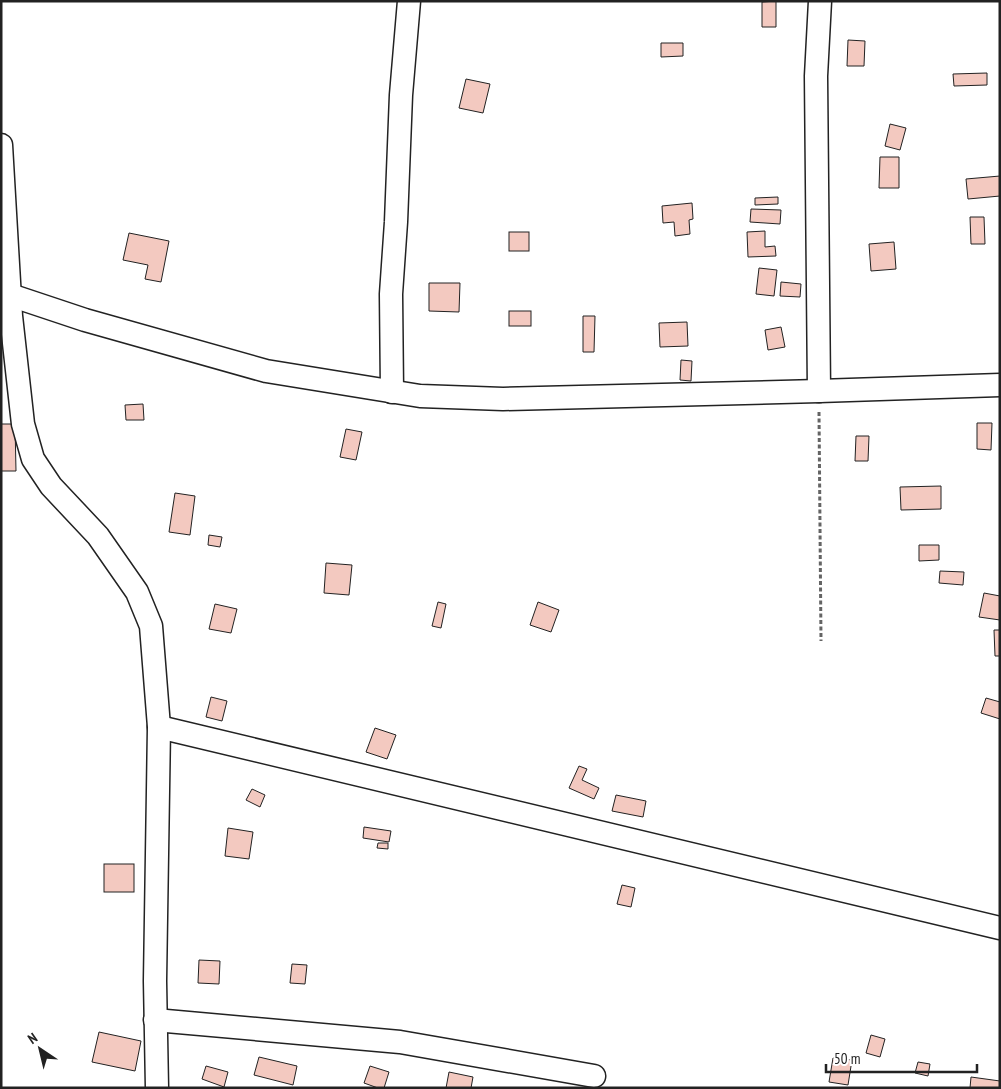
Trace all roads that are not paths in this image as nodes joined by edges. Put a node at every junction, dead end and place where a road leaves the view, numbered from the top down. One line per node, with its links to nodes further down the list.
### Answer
1 (409, 1): 6 (street)
2 (820, 1): 7 (street)
3 (1, 145): 4 (street)
4 (10, 295): 6 (street); 8 (street)
5 (1000, 385): 7 (street)
6 (392, 392): 7 (street)
7 (819, 392)
8 (159, 727): 9 (street); 10 (street)
9 (1000, 928)
10 (155, 1020): 11 (street); 12 (street)
11 (594, 1076)
12 (157, 1088)

